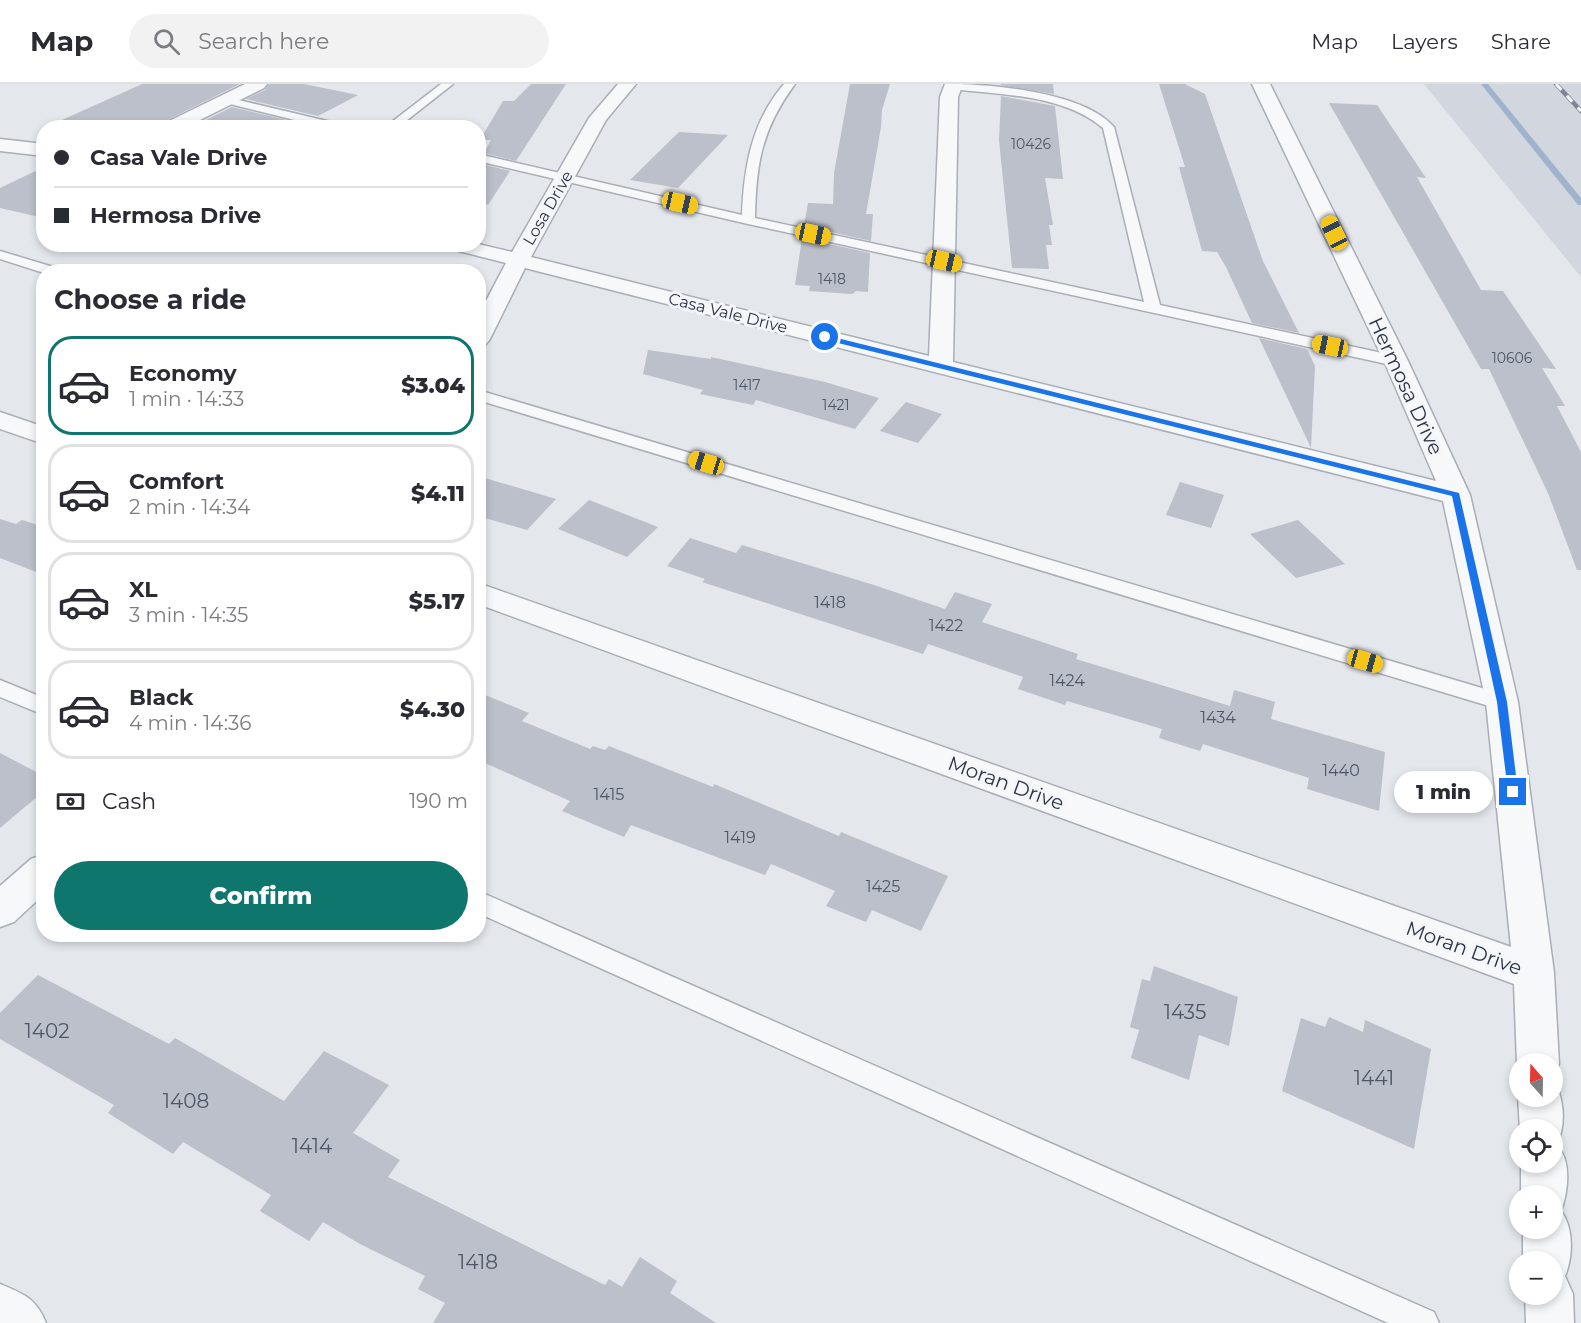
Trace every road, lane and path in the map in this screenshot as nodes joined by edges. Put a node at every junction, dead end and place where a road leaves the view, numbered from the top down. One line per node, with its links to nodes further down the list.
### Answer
1 (258, 84): 7 (street)
2 (448, 84): 10 (lane)
3 (627, 84): 14 (street, Losa Drive)
4 (790, 84): 15 (lane)
5 (1261, 84): 23 (street, Hermosa Drive)
6 (953, 85): 19 (street); 21 (lane)
7 (226, 100): 8 (street); 9 (lane)
8 (185, 120)
9 (310, 120)
10 (400, 120)
11 (0, 145): 12 (street)
12 (36, 149)
13 (486, 159): 14 (lane)
14 (567, 176): 15 (lane); 18 (street, Losa Drive)
15 (748, 220): 19 (lane)
16 (484, 252): 18 (street, Casa Vale Drive)
17 (0, 255): 20 (lane)
18 (518, 261): 22 (street, Losa Drive); 24 (street, Casa Vale Drive)
19 (944, 261): 21 (lane); 24 (street)
20 (36, 266)
21 (1153, 308): 23 (lane)
22 (486, 323)
23 (1396, 361): 28 (street, Hermosa Drive)
24 (941, 366): 28 (street, Casa Vale Drive)
25 (486, 397): 31 (lane)
26 (0, 420): 27 (street)
27 (36, 433)
28 (1456, 495): 31 (street, Hermosa Drive)
29 (486, 595): 36 (street, Moran Drive)
30 (0, 688): 32 (lane)
31 (1502, 702): 36 (street, Hermosa Drive)
32 (36, 704)
33 (36, 877): 35 (street)
34 (486, 905): 41 (lane)
35 (0, 910)
36 (1534, 973): 37 (street, Hermosa Drive)
37 (1538, 1053)
38 (1549, 1305): 42 (street)
39 (0, 1308): 40 (street)
40 (22, 1323)
41 (1423, 1323)
42 (1550, 1323)

